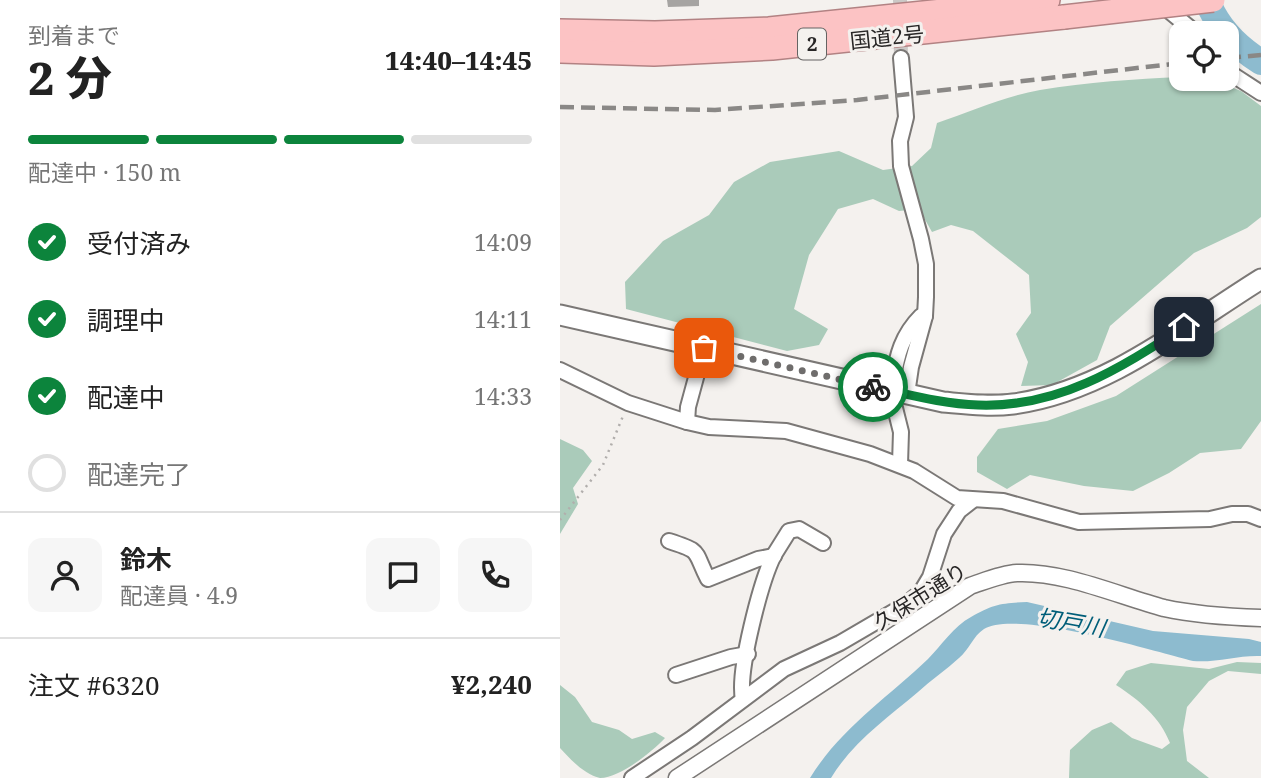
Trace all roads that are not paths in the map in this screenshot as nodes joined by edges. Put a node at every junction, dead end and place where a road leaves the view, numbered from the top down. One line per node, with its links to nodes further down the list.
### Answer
1 (1048, 0): 5 (highway, 国道2号 / 2)
2 (1156, 0): 4 (street)
3 (1213, 0): 6 (highway, 国道2号 / 2, bridge)
4 (1181, 21)
5 (560, 31)
6 (560, 51)
7 (901, 58): 12 (street)
8 (1239, 79): 9 (street)
9 (1261, 93)
10 (1261, 279): 16 (main road)
11 (560, 315): 13 (main road)
12 (925, 316): 15 (street); 16 (street)
13 (704, 348): 16 (main road); 17 (street)
14 (560, 370): 17 (street)
15 (893, 380)
16 (901, 399): 18 (street)
17 (687, 422): 18 (street)
18 (900, 464): 19 (street)
19 (973, 500): 20 (street); 27 (street)
20 (1261, 519)
21 (669, 541): 23 (street)
22 (822, 543): 23 (street)
23 (774, 556): 25 (street)
24 (1261, 618): 29 (street, 久保市通り)
25 (748, 654): 26 (street); 27 (street)
26 (676, 675)
27 (743, 699): 28 (street)
28 (632, 778)
29 (677, 778)

